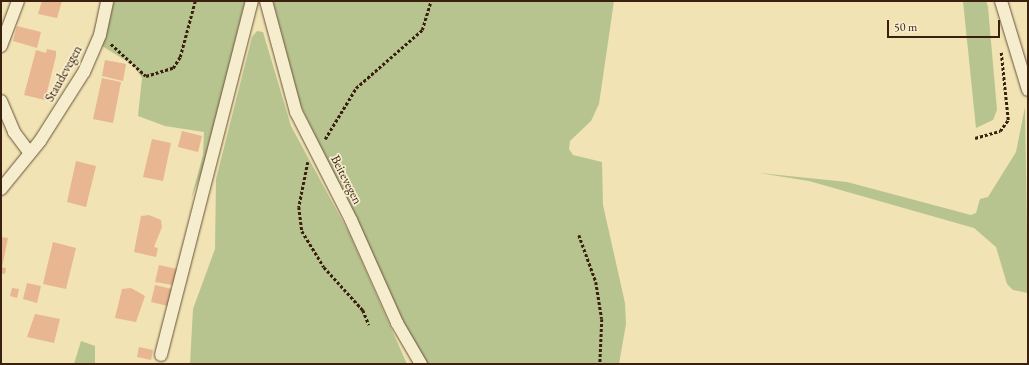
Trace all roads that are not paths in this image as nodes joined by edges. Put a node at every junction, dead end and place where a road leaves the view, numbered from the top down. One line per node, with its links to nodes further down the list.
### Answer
1 (18, 1): 6 (street)
2 (106, 1): 9 (street, Staudevegen)
3 (252, 1): 11 (street)
4 (266, 1): 12 (street, Beitevegen)
5 (1001, 1): 7 (street)
6 (1, 46)
7 (1028, 90)
8 (1, 101): 9 (street)
9 (30, 153): 10 (street, Staudevegen)
10 (1, 189)
11 (161, 355)
12 (421, 364)

